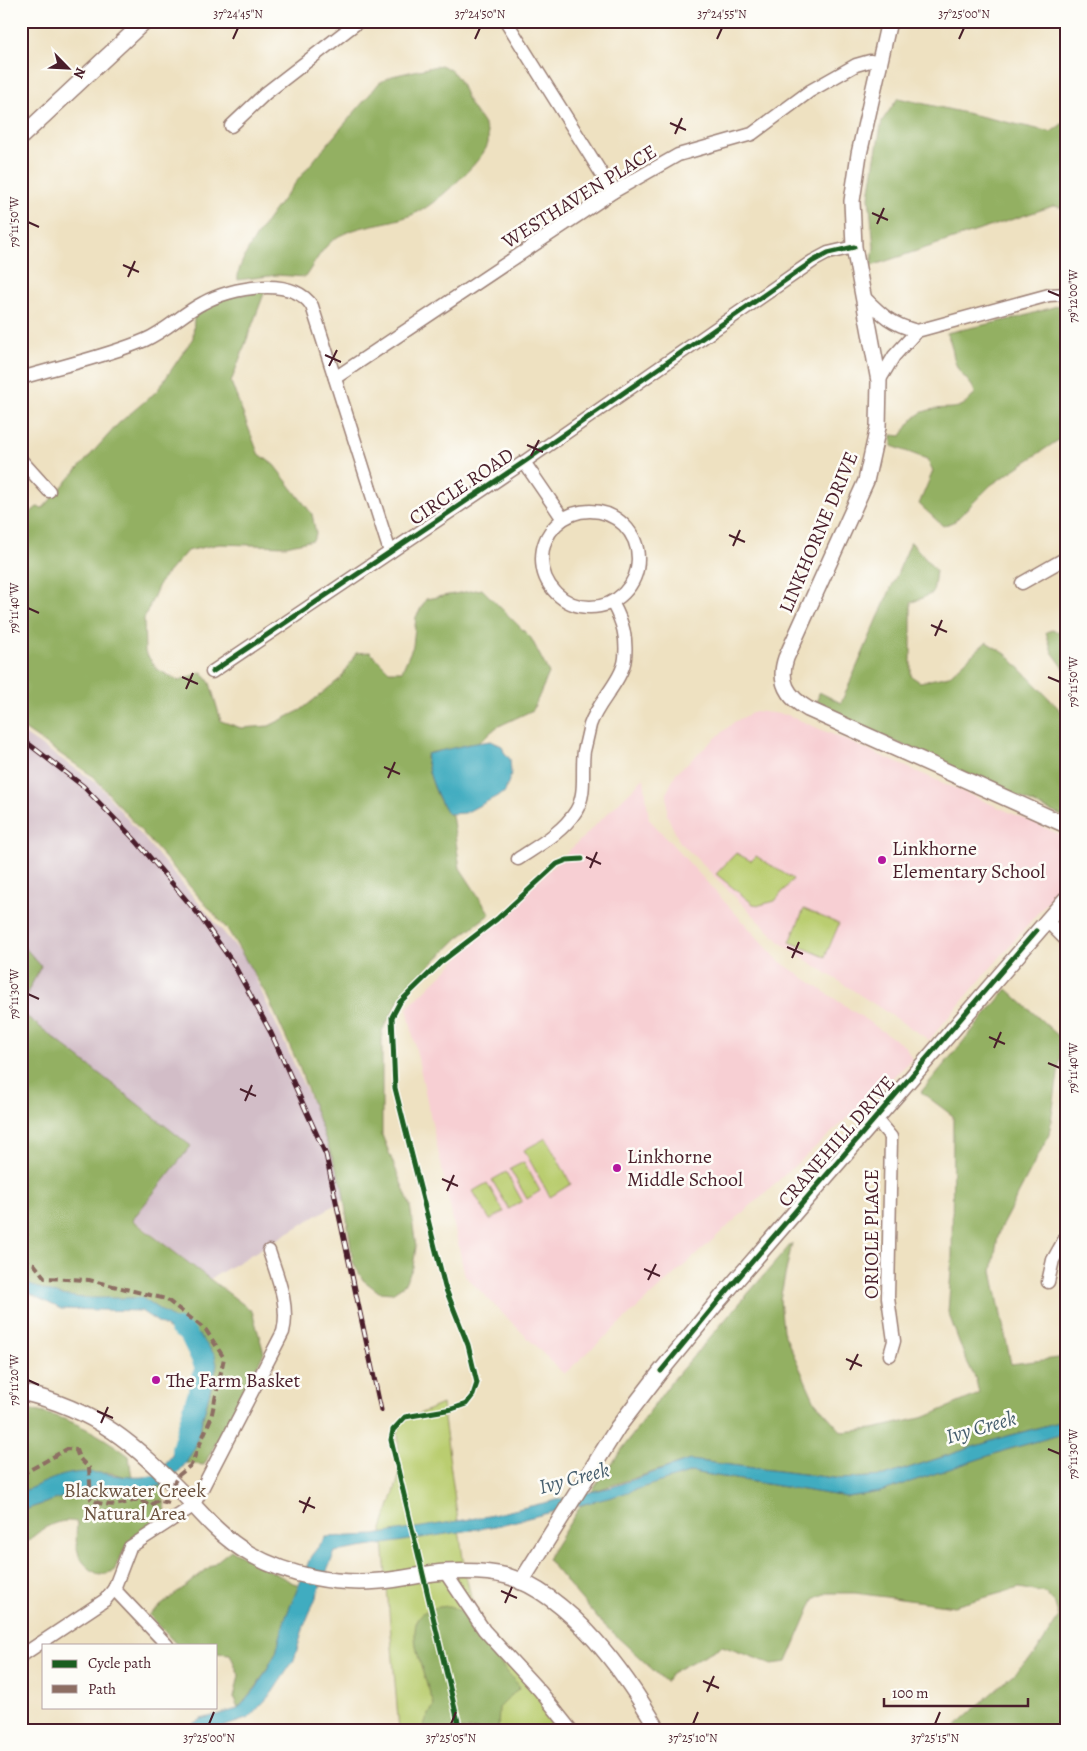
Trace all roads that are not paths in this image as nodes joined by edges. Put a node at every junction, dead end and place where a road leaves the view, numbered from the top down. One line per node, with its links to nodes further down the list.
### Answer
1 (145, 21): 7 (main road)
2 (359, 21): 6 (street)
3 (506, 21): 8 (street)
4 (889, 21): 5 (main road, LINKHORNE DRIVE)
5 (880, 63): 8 (street, WESTHAVEN PLACE); 9 (main road, LINKHORNE DRIVE)
6 (231, 126)
7 (21, 137)
8 (613, 192): 14 (street, WESTHAVEN PLACE)
9 (854, 247): 11 (main road, LINKHORNE DRIVE); 17 (street, CIRCLE ROAD)
10 (1066, 294): 12 (street)
11 (864, 297): 12 (street); 15 (main road, LINKHORNE DRIVE)
12 (917, 331): 15 (street)
13 (21, 378): 14 (street)
14 (335, 378): 20 (street)
15 (879, 381): 25 (main road, LINKHORNE DRIVE)
16 (21, 460): 18 (street)
17 (524, 462): 19 (street); 20 (street, CIRCLE ROAD)
18 (49, 491)
19 (563, 519): 23 (street); 23 (street)
20 (390, 552): 24 (street, CIRCLE ROAD)
21 (1066, 558): 22 (street)
22 (1022, 583)
23 (613, 604): 26 (street)
24 (212, 672)
25 (1066, 825)
26 (518, 859)
27 (1066, 899): 28 (main road, CRANEHILL DRIVE)
28 (1046, 920): 29 (street); 30 (main road, CRANEHILL DRIVE)
29 (1066, 940)
30 (876, 1118): 34 (street, ORIOLE PLACE); 38 (main road, CRANEHILL DRIVE)
31 (1066, 1237): 33 (street)
32 (269, 1251): 36 (street)
33 (1048, 1282)
34 (890, 1354)
35 (21, 1392): 36 (main road)
36 (190, 1502): 37 (main road); 39 (street)
37 (445, 1572): 38 (main road); 42 (street)
38 (521, 1582): 43 (main road)
39 (114, 1589): 40 (street); 41 (street)
40 (166, 1644)
41 (21, 1656)
42 (571, 1730)
43 (658, 1730)

